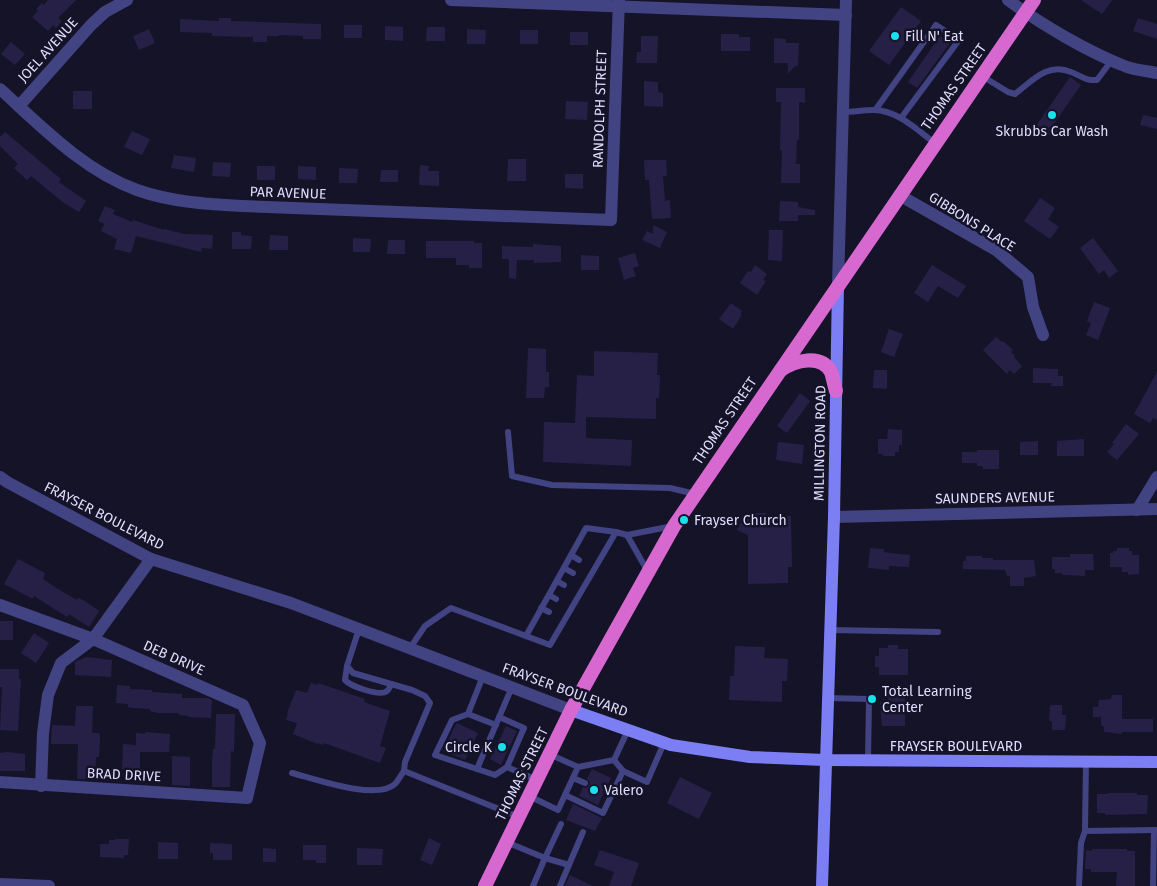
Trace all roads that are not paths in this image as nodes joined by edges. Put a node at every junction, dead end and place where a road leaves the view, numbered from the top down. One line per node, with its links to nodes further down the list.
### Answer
1 (127, 0): 19 (street, JOEL AVENUE)
2 (451, 0): 6 (street)
3 (846, 0): 8 (street, MILLINGTON ROAD)
4 (1008, 0): 7 (street)
5 (1034, 0): 7 (highway, THOMAS STREET)
6 (619, 3): 8 (street); 25 (street, RANDOLPH STREET)
7 (1025, 12): 13 (street); 17 (highway, THOMAS STREET)
8 (846, 15): 21 (street, MILLINGTON ROAD)
9 (924, 41): 10 (lane); 11 (lane); 22 (lane)
10 (931, 46)
11 (916, 54): 12 (lane); 14 (lane)
12 (922, 58)
13 (1112, 60): 16 (street); 17 (lane)
14 (907, 66): 15 (lane); 20 (lane)
15 (914, 70)
16 (1157, 73)
17 (981, 76): 23 (highway, THOMAS STREET)
18 (0, 89): 19 (street, PAR AVENUE)
19 (19, 106): 25 (street, PAR AVENUE)
20 (876, 110): 21 (lane); 22 (lane)
21 (843, 112): 26 (street, MILLINGTON ROAD)
22 (901, 118): 23 (lane)
23 (935, 143): 24 (highway, THOMAS STREET)
24 (899, 195): 26 (highway, THOMAS STREET); 27 (street, GIBBONS PLACE)
25 (611, 220)
26 (838, 285): 28 (highway, THOMAS STREET); 29 (main road, MILLINGTON ROAD)
27 (1043, 335)
28 (780, 370): 29 (highway); 33 (highway, THOMAS STREET)
29 (836, 391): 36 (main road, MILLINGTON ROAD)
30 (508, 432): 33 (lane)
31 (0, 477): 41 (street, FRAYSER BOULEVARD)
32 (1157, 477): 35 (street)
33 (695, 494): 37 (highway, THOMAS STREET)
34 (1157, 508): 35 (street, SAUNDERS AVENUE)
35 (1137, 510): 36 (street, SAUNDERS AVENUE)
36 (834, 517): 54 (main road, MILLINGTON ROAD)
37 (674, 526): 39 (lane); 44 (highway, THOMAS STREET)
38 (616, 532): 39 (lane); 40 (lane); 56 (lane)
39 (627, 534): 44 (lane)
40 (571, 555): 42 (lane); 43 (lane)
41 (151, 559): 53 (street, FRAYSER BOULEVARD); 57 (street)
42 (579, 560)
43 (564, 568): 45 (lane); 46 (lane)
44 (648, 572): 64 (highway, THOMAS STREET)
45 (573, 573)
46 (557, 581): 47 (lane); 48 (lane)
47 (564, 585)
48 (549, 595): 49 (lane); 51 (lane)
49 (556, 599)
50 (0, 605): 57 (street, DEB DRIVE)
51 (541, 608): 52 (lane); 56 (lane)
52 (549, 612)
53 (360, 629): 58 (street, FRAYSER BOULEVARD); 59 (lane)
54 (830, 630): 55 (lane); 63 (main road, MILLINGTON ROAD)
55 (938, 632)
56 (526, 636): 58 (lane)
57 (93, 639): 90 (street); 95 (street, DEB DRIVE)
58 (410, 648): 60 (street, FRAYSER BOULEVARD)
59 (347, 666): 61 (lane); 61 (lane)
60 (483, 676): 62 (street, FRAYSER BOULEVARD); 65 (lane)
61 (391, 684): 83 (lane)
62 (512, 687): 64 (street, FRAYSER BOULEVARD); 66 (lane)
63 (828, 698): 76 (main road, MILLINGTON ROAD); 77 (lane)
64 (571, 710): 68 (main road, FRAYSER BOULEVARD); 74 (highway, THOMAS STREET)
65 (468, 714): 67 (lane); 82 (lane)
66 (499, 717): 67 (lane); 80 (lane)
67 (496, 725): 69 (lane)
68 (628, 730): 71 (main road, FRAYSER BOULEVARD); 75 (lane)
69 (492, 732): 70 (lane); 72 (lane)
70 (501, 736)
71 (664, 742): 76 (main road, FRAYSER BOULEVARD); 84 (lane)
72 (486, 746): 73 (lane); 82 (lane)
73 (494, 750)
74 (549, 754): 81 (lane); 87 (highway, THOMAS STREET)
75 (614, 760): 81 (lane); 84 (lane)
76 (825, 760): 77 (main road, FRAYSER BOULEVARD); 109 (main road, MILLINGTON ROAD)
77 (868, 760): 78 (main road, FRAYSER BOULEVARD)
78 (1086, 761): 79 (main road, FRAYSER BOULEVARD); 98 (lane)
79 (1157, 762)
80 (507, 767): 82 (lane); 87 (lane)
81 (578, 767): 86 (lane)
82 (476, 769)
83 (404, 771): 85 (lane); 96 (lane)
84 (623, 771): 94 (lane)
85 (292, 773)
86 (573, 778): 89 (lane); 93 (lane)
87 (537, 780): 92 (highway, THOMAS STREET)
88 (0, 782): 90 (street, BRAD DRIVE)
89 (585, 783)
90 (41, 786): 95 (street, BRAD DRIVE)
91 (604, 792): 94 (lane)
92 (528, 795): 93 (lane); 96 (highway, THOMAS STREET)
93 (565, 795): 94 (lane)
94 (611, 795)
95 (247, 798)
96 (518, 817): 101 (highway, THOMAS STREET)
97 (561, 824): 102 (lane)
98 (1085, 830): 99 (lane); 110 (lane)
99 (1155, 830): 111 (lane)
100 (583, 832): 103 (lane)
101 (506, 842): 102 (lane); 106 (highway, THOMAS STREET)
102 (545, 858): 103 (lane); 107 (lane)
103 (569, 865): 108 (lane)
104 (0, 884): 105 (street)
105 (49, 886)
106 (485, 886)
107 (533, 886)
108 (560, 886)
109 (822, 886)
110 (1078, 886)
111 (1153, 886)

